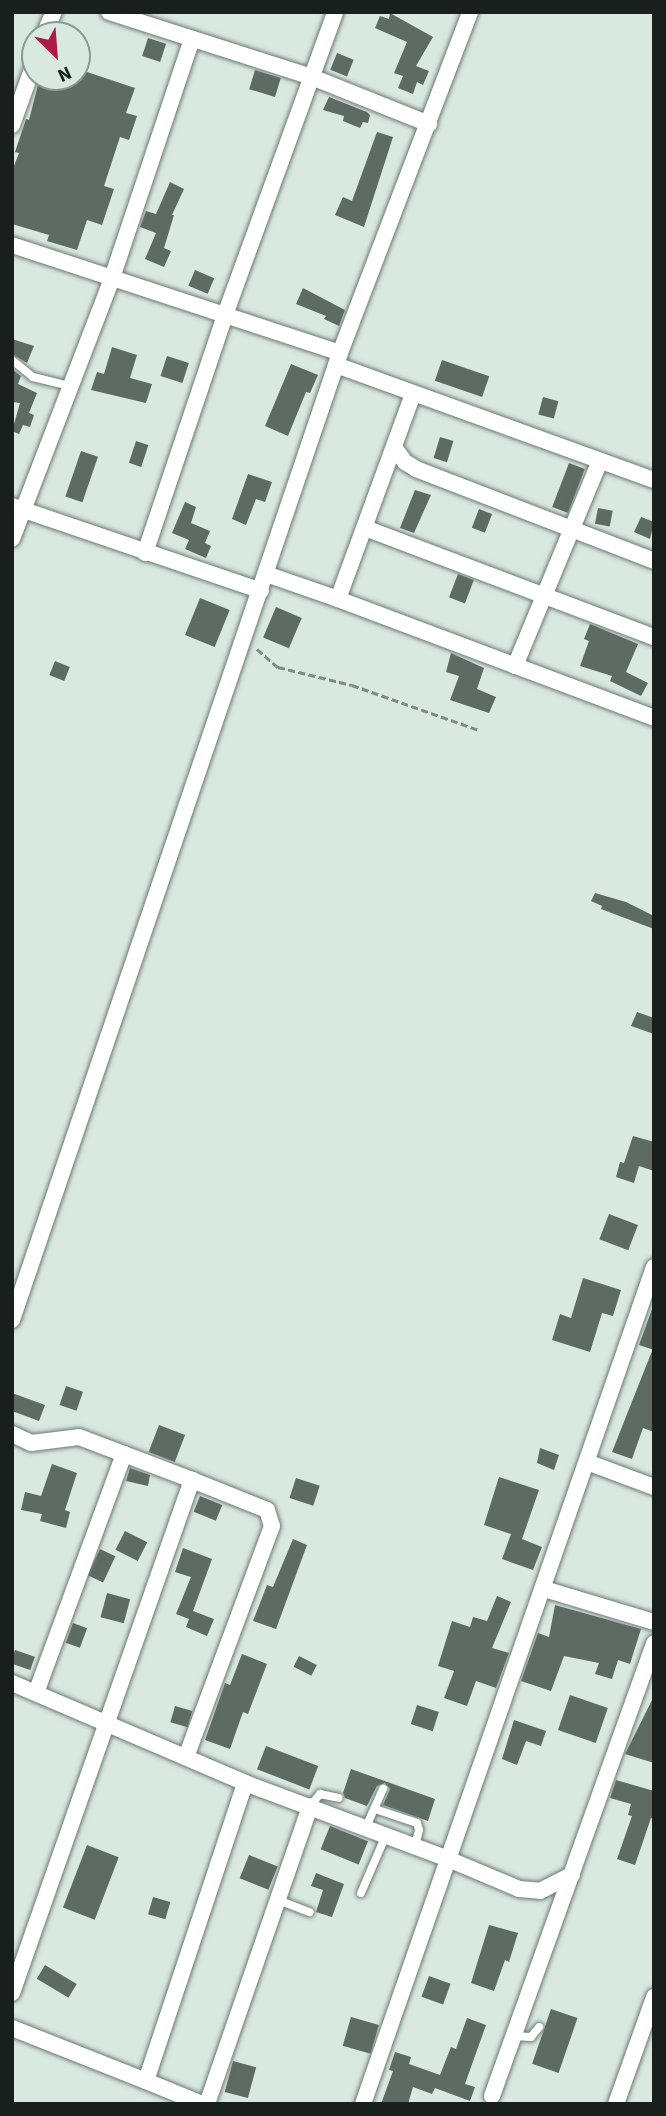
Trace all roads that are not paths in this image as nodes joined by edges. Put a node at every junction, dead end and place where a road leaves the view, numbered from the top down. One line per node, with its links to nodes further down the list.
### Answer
1 (109, 12): 4 (street)
2 (335, 12): 5 (street)
3 (470, 12): 7 (street)
4 (192, 38): 5 (street); 10 (street)
5 (314, 78): 7 (street); 11 (street)
6 (24, 91): 8 (street)
7 (429, 124): 12 (street)
8 (12, 125)
9 (12, 244): 10 (street)
10 (112, 278): 11 (street); 14 (street)
11 (225, 315): 12 (street); 22 (street)
12 (338, 359): 15 (street); 24 (street)
13 (12, 360): 14 (lane)
14 (71, 386): 19 (street)
15 (413, 394): 16 (street); 17 (street)
16 (394, 447): 20 (street); 21 (street)
17 (600, 461): 18 (street); 20 (street)
18 (654, 480)
19 (15, 522): 22 (street)
20 (572, 527): 23 (street); 26 (street)
21 (365, 528): 26 (street); 27 (street)
22 (145, 553): 25 (street)
23 (654, 561)
24 (266, 574): 25 (street); 27 (street)
25 (261, 592): 32 (street)
26 (544, 596): 28 (street); 29 (street)
27 (338, 599): 29 (street)
28 (654, 637)
29 (515, 666): 30 (street)
30 (654, 718)
31 (654, 1267): 35 (street)
32 (12, 1320)
33 (12, 1434): 34 (street)
34 (124, 1454): 36 (street); 42 (street)
35 (587, 1462): 37 (street); 38 (street)
36 (192, 1480): 43 (street); 44 (street)
37 (654, 1487)
38 (544, 1589): 39 (street); 53 (street)
39 (654, 1622)
40 (654, 1643): 54 (street)
41 (12, 1683): 42 (street)
42 (37, 1693): 43 (street)
43 (108, 1723): 44 (street); 58 (street)
44 (186, 1756): 45 (street)
45 (245, 1783): 48 (street); 63 (street)
46 (383, 1789): 49 (lane)
47 (340, 1798): 48 (lane)
48 (310, 1806): 50 (street); 56 (street)
49 (375, 1809): 50 (lane); 52 (lane)
50 (366, 1827): 51 (street)
51 (386, 1835): 52 (street); 55 (lane)
52 (415, 1846): 53 (street)
53 (448, 1859): 54 (street); 66 (street)
54 (572, 1875): 62 (street)
55 (361, 1893)
56 (278, 1900): 57 (lane); 65 (street)
57 (310, 1912)
58 (12, 1993)
59 (654, 1997): 67 (street)
60 (539, 2027): 62 (lane)
61 (12, 2028): 63 (street)
62 (513, 2036): 64 (street)
63 (146, 2081): 65 (street)
64 (492, 2096)
65 (205, 2104)
66 (363, 2104)
67 (616, 2104)

